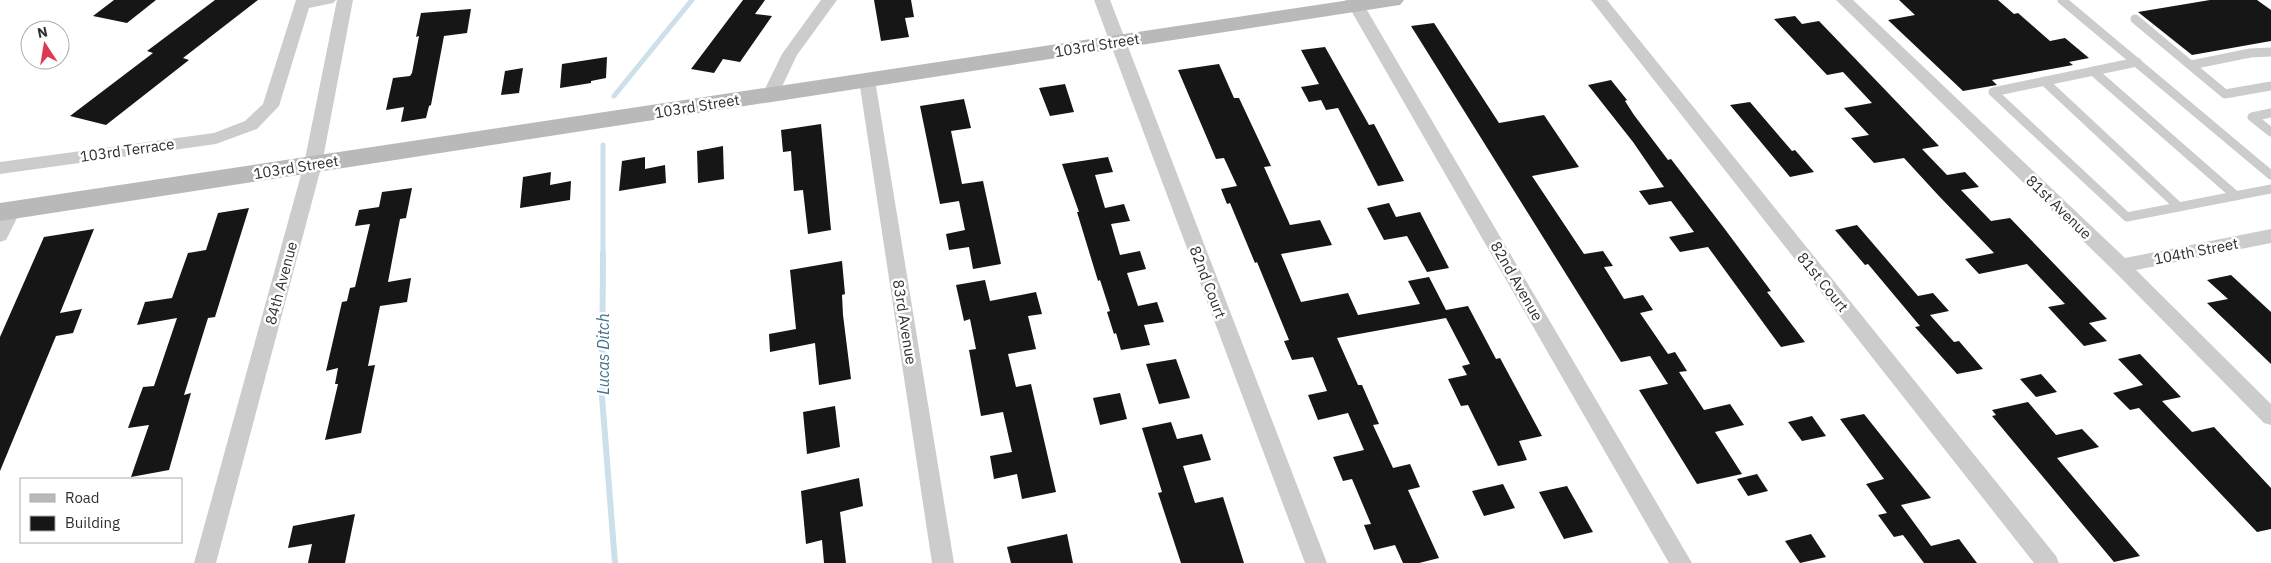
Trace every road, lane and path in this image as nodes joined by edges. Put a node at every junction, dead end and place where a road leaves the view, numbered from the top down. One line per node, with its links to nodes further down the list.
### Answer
1 (328, 0): 9 (street)
2 (345, 0): 24 (street, 84th Avenue)
3 (829, 0): 20 (street)
4 (1102, 0): 12 (street, 82nd Court)
5 (1393, 0): 10 (street, 103rd Street)
6 (1599, 0): 39 (street, 81st Court)
7 (1844, 0): 33 (street, 81st Avenue)
8 (2062, 0): 14 (lane)
9 (304, 2): 22 (street)
10 (1355, 3): 12 (street, 103rd Street); 38 (street, 82nd Avenue)
11 (2135, 19): 15 (lane)
12 (1116, 42): 17 (street, 103rd Street); 37 (street, 82nd Court)
13 (2271, 52): 15 (lane)
14 (2137, 62): 16 (lane); 26 (lane)
15 (2191, 65): 19 (lane)
16 (2093, 71): 18 (lane); 28 (lane)
17 (867, 80): 20 (street, 103rd Street); 36 (street, 83rd Avenue)
18 (2044, 81): 29 (lane); 29 (lane)
19 (2271, 86)
20 (770, 95): 24 (street, 103rd Street)
21 (2271, 114): 23 (lane)
22 (251, 125): 25 (street, 103rd Terrace)
23 (2271, 132)
24 (313, 164): 30 (street, 103rd Street); 35 (street, 84th Avenue)
25 (0, 168)
26 (2271, 175)
27 (2271, 189): 28 (lane)
28 (2236, 196): 29 (lane)
29 (2179, 207)
30 (6, 211): 31 (street)
31 (0, 235)
32 (2271, 236): 33 (street, 104th Street)
33 (2120, 266): 34 (street, 81st Avenue)
34 (2271, 416)
35 (205, 563)
36 (943, 563)
37 (1316, 563)
38 (1681, 563)
39 (2048, 563)

